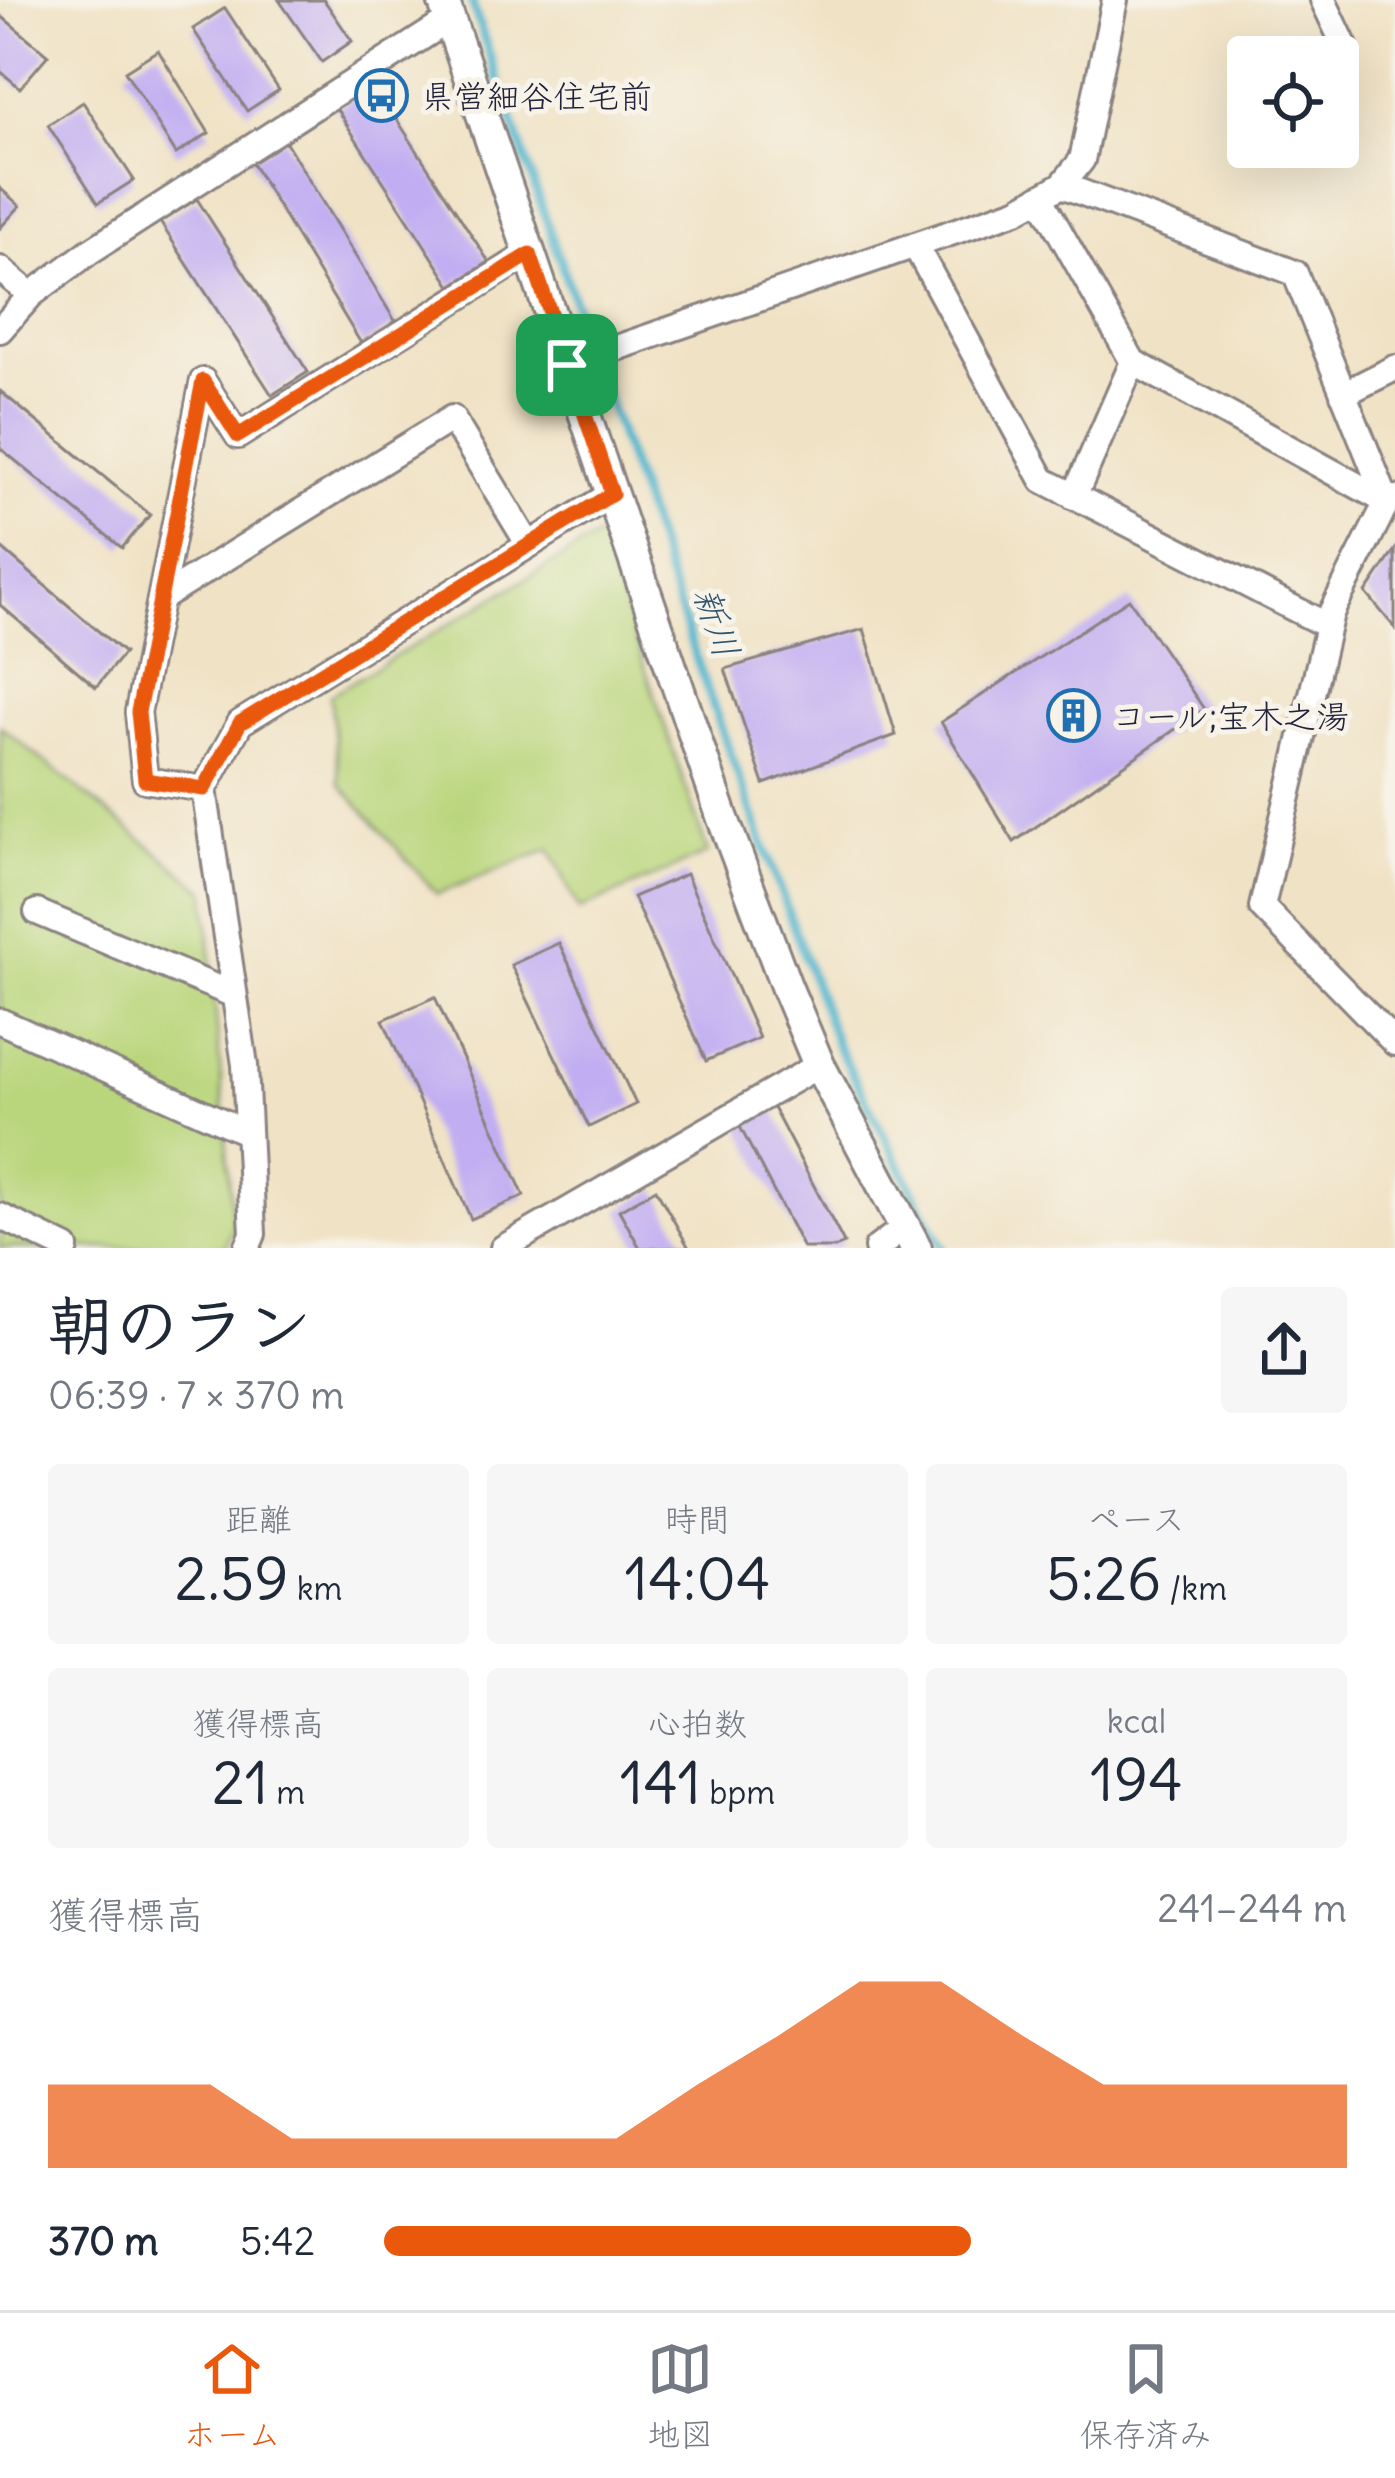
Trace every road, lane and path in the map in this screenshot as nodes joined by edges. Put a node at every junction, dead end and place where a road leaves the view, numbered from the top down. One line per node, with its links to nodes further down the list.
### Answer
1 (1115, 0): 5 (street)
2 (1323, 0): 4 (street)
3 (446, 10): 7 (street); 9 (street)
4 (1340, 36)
5 (1051, 191): 6 (street); 11 (street); 14 (street)
6 (915, 245): 12 (street); 16 (street)
7 (530, 254): 12 (street); 19 (street)
8 (0, 269): 9 (street)
9 (31, 295): 10 (street)
10 (0, 329)
11 (1133, 362): 16 (street); 17 (street)
12 (567, 365): 15 (street)
13 (1395, 368): 14 (street)
14 (1343, 394): 17 (street)
15 (612, 494): 18 (street); 26 (street)
16 (1074, 496): 20 (street)
17 (1391, 500): 20 (street)
18 (529, 545): 19 (street); 21 (street)
19 (163, 598): 21 (street)
20 (1328, 626): 25 (street)
21 (204, 789): 23 (street)
22 (37, 911): 23 (street)
23 (233, 995): 27 (street)
24 (0, 1021): 27 (street)
25 (1395, 1043)
26 (819, 1065): 29 (street); 32 (street)
27 (248, 1133): 31 (street)
28 (0, 1216): 30 (street)
29 (910, 1237): 33 (street)
30 (66, 1248)
31 (247, 1248)
32 (503, 1248)
33 (877, 1248)

